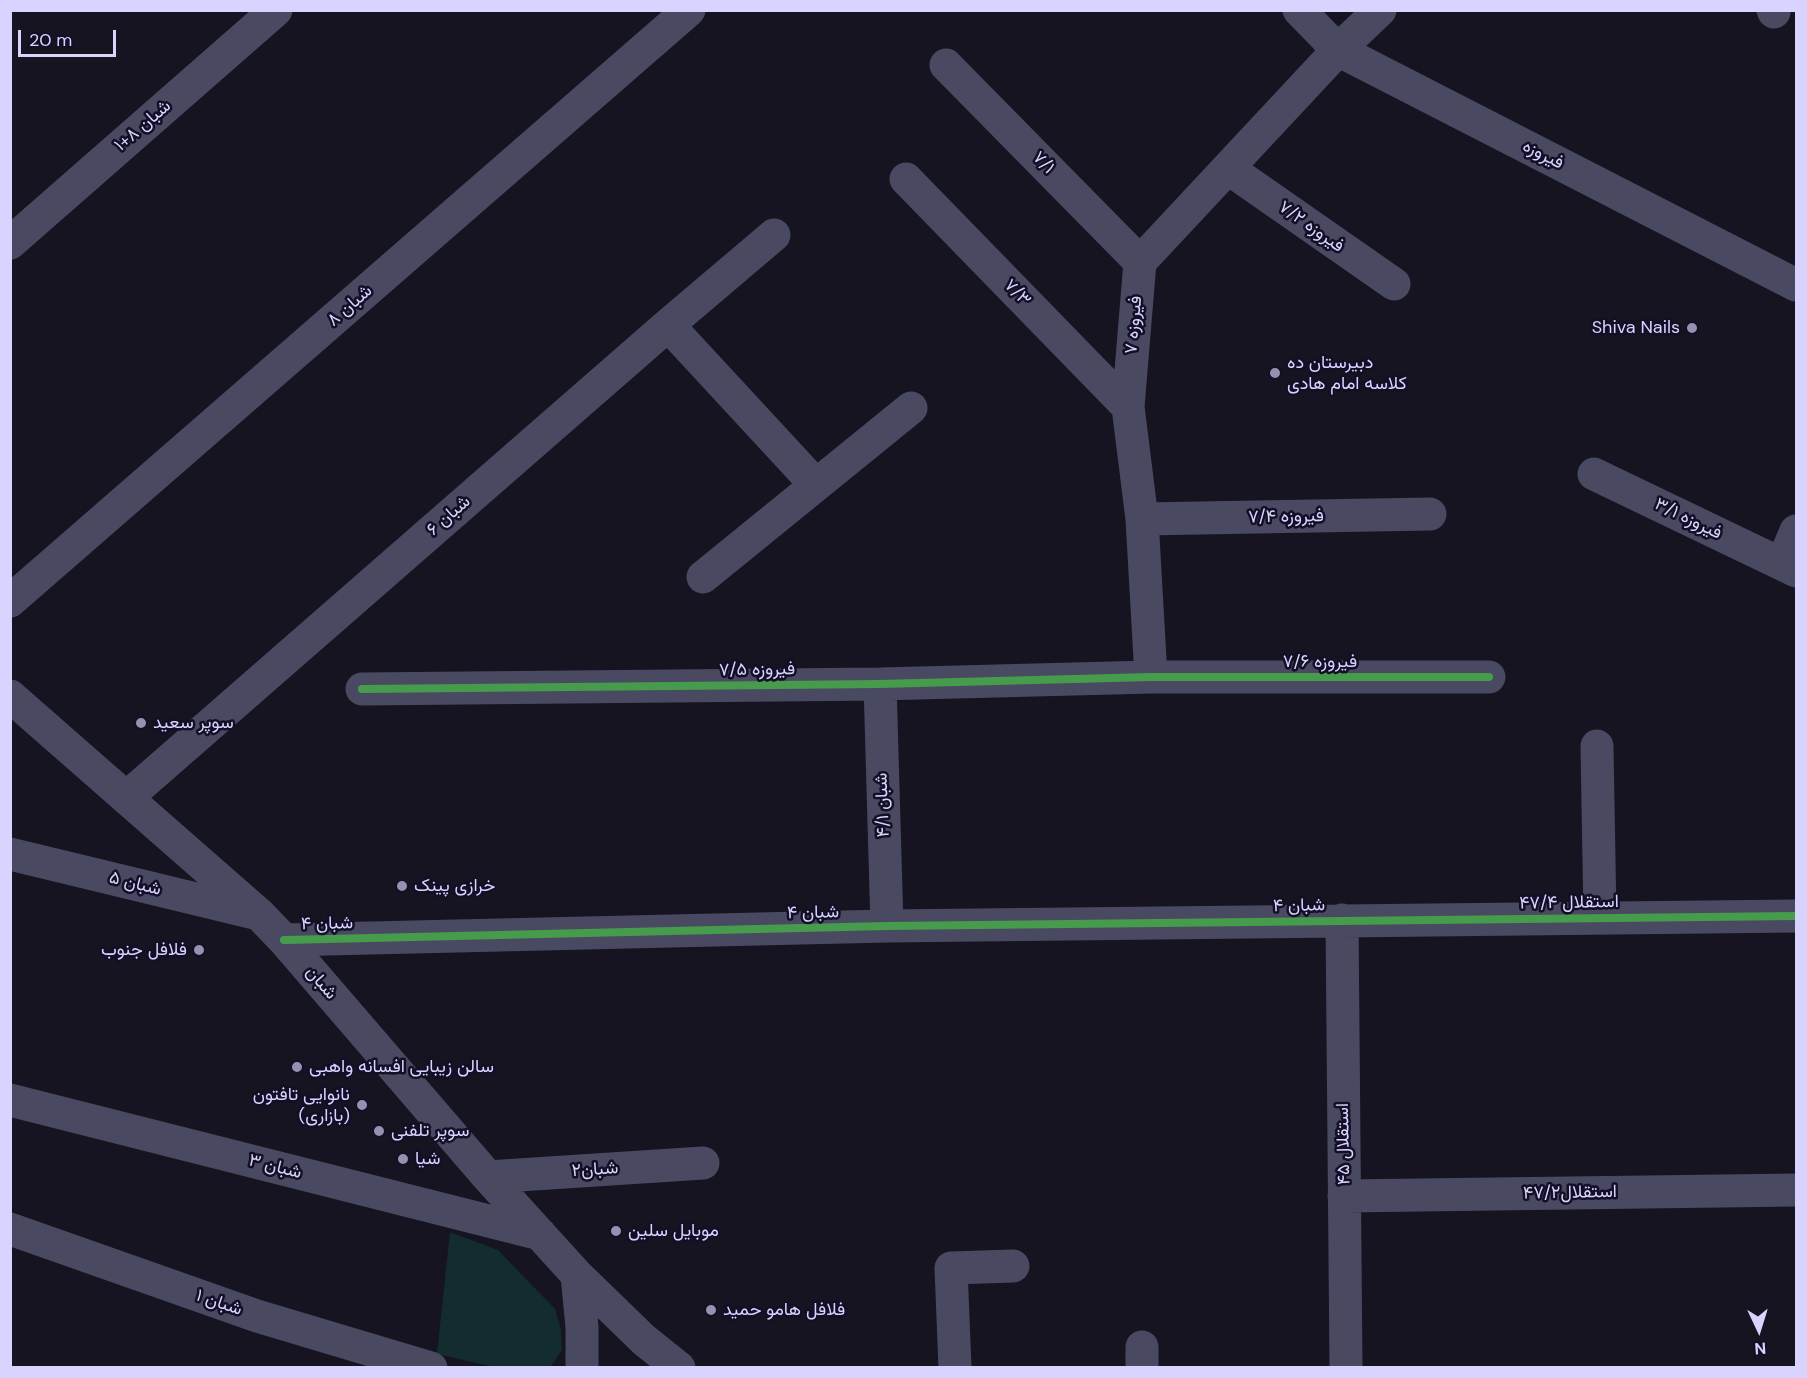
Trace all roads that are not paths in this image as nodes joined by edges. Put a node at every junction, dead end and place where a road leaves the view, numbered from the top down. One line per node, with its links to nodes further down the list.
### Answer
1 (276, 10): 10 (street, ۱+۸ شبان)
2 (688, 10): 24 (street, ۸ شبان)
3 (1299, 10): 5 (street, فیروزه)
4 (1380, 10): 5 (street)
5 (1338, 50): 7 (street); 13 (street, فیروزه)
6 (946, 65): 11 (street, ۷/۱)
7 (1228, 169): 11 (street); 12 (street, ۷/۲ فیروزه)
8 (906, 179): 15 (street, ۷/۳)
9 (774, 235): 14 (street, ۶ شبان)
10 (10, 243)
11 (1140, 262): 15 (street, ۷ فیروزه)
12 (1394, 284)
13 (1797, 285)
14 (668, 325): 18 (street); 31 (street, ۶ شبان)
15 (1128, 407): 20 (street, ۷ فیروزه)
16 (910, 408): 18 (street)
17 (1594, 474): 22 (street, ۳/۱ فیروزه)
18 (816, 485): 23 (street)
19 (1431, 514): 20 (street, ۷/۴ فیروزه)
20 (1142, 519): 25 (street, ۷ فیروزه)
21 (1797, 531): 22 (street)
22 (1789, 568)
23 (703, 577)
24 (10, 601)
25 (1151, 676): 26 (street, ۷/۶ فیروزه); 27 (street, ۷/۵ فیروزه)
26 (1489, 677)
27 (880, 684): 28 (street, ۷/۵ فیروزه); 37 (street, ۴/۱ شبان)
28 (362, 689)
29 (10, 696): 31 (street, شبان)
30 (1598, 746): 35 (street)
31 (126, 798): 33 (street, شبان)
32 (10, 854): 33 (street, ۵ شبان)
33 (260, 915): 38 (street, شبان)
34 (1797, 915): 35 (street, ۴۷/۴ استقلال)
35 (1600, 918): 36 (street, ۴۷/۴ استقلال)
36 (1342, 920): 37 (street, ۴ شبان); 43 (street, ۴۵ استقلال)
37 (886, 926): 38 (street, ۴ شبان)
38 (284, 940): 41 (street, شبان)
39 (10, 1100): 45 (street, ۳ شبان)
40 (703, 1163): 41 (street, شبان۲)
41 (488, 1177): 45 (street, شبان)
42 (1797, 1190): 43 (street, استقلال۴۷/۲)
43 (1344, 1196): 52 (street, ۴۵ استقلال)
44 (10, 1229): 48 (street, ۱ شبان)
45 (540, 1234): 47 (street, شبان)
46 (1013, 1266): 51 (street)
47 (577, 1275): 49 (street); 50 (street, شبان)
48 (431, 1368)
49 (582, 1368)
50 (678, 1368)
51 (955, 1368)
52 (1346, 1368)

